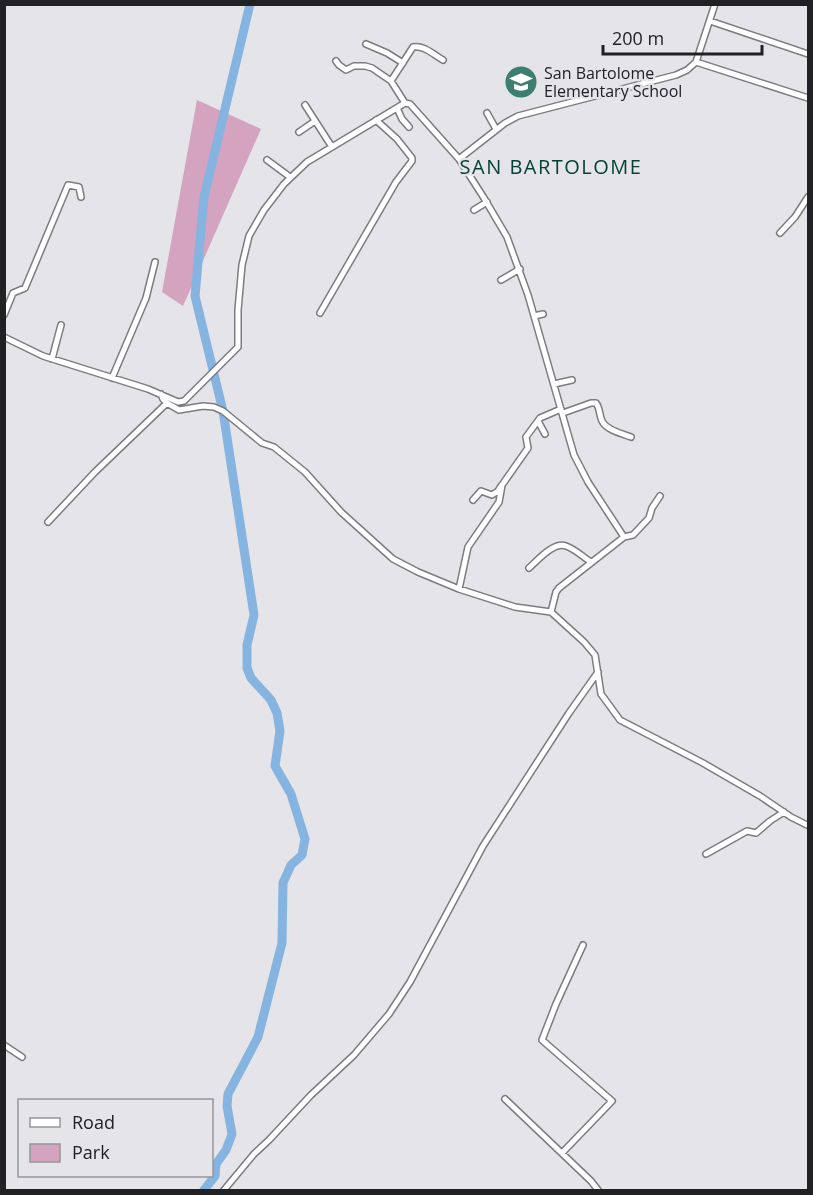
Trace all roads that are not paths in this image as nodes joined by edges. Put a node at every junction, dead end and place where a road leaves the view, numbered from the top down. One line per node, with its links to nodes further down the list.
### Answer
1 (715, 4): 2 (street)
2 (710, 21): 4 (street); 7 (street)
3 (366, 44): 8 (street)
4 (808, 54)
5 (443, 60): 8 (street)
6 (336, 61): 9 (street)
7 (696, 62): 10 (street); 18 (street)
8 (403, 63): 9 (street)
9 (391, 81): 11 (street)
10 (808, 98)
11 (405, 103): 13 (street); 21 (street)
12 (305, 105): 16 (street)
13 (397, 108): 15 (street); 17 (street)
14 (487, 113): 18 (street)
15 (376, 120): 20 (street); 32 (street)
16 (315, 121): 19 (street); 20 (street)
17 (409, 128)
18 (496, 129): 21 (street)
19 (299, 132)
20 (332, 147): 23 (street)
21 (459, 159): 26 (street)
22 (267, 160): 23 (street)
23 (290, 177): 42 (street)
24 (81, 197): 34 (street)
25 (808, 197): 28 (street)
26 (487, 202): 27 (street); 30 (street)
27 (474, 210)
28 (780, 233)
29 (155, 262): 39 (street)
30 (519, 269): 31 (street); 35 (street)
31 (501, 280)
32 (320, 313)
33 (543, 314): 35 (street)
34 (4, 315)
35 (534, 316): 41 (street)
36 (61, 325): 38 (street)
37 (4, 337): 38 (street)
38 (52, 358): 39 (street)
39 (112, 378): 42 (street)
40 (572, 380): 41 (street)
41 (554, 384): 44 (street)
42 (161, 394): 43 (street)
43 (167, 403): 51 (street); 55 (street)
44 (562, 411): 45 (street); 47 (street); 52 (street)
45 (538, 421): 46 (street); 48 (street)
46 (545, 434)
47 (632, 437)
48 (502, 485): 50 (street); 55 (street)
49 (660, 496): 52 (street)
50 (473, 500)
51 (48, 522)
52 (624, 537): 53 (street)
53 (591, 562): 54 (street); 56 (street)
54 (529, 568)
55 (459, 589): 56 (street)
56 (551, 612): 57 (street)
57 (598, 672): 58 (street); 66 (street)
58 (784, 812): 59 (street); 60 (street)
59 (807, 825)
60 (706, 854)
61 (583, 945): 65 (street)
62 (4, 1045): 63 (street)
63 (22, 1057)
64 (505, 1099): 65 (street)
65 (562, 1154): 67 (street)
66 (224, 1191)
67 (598, 1191)

